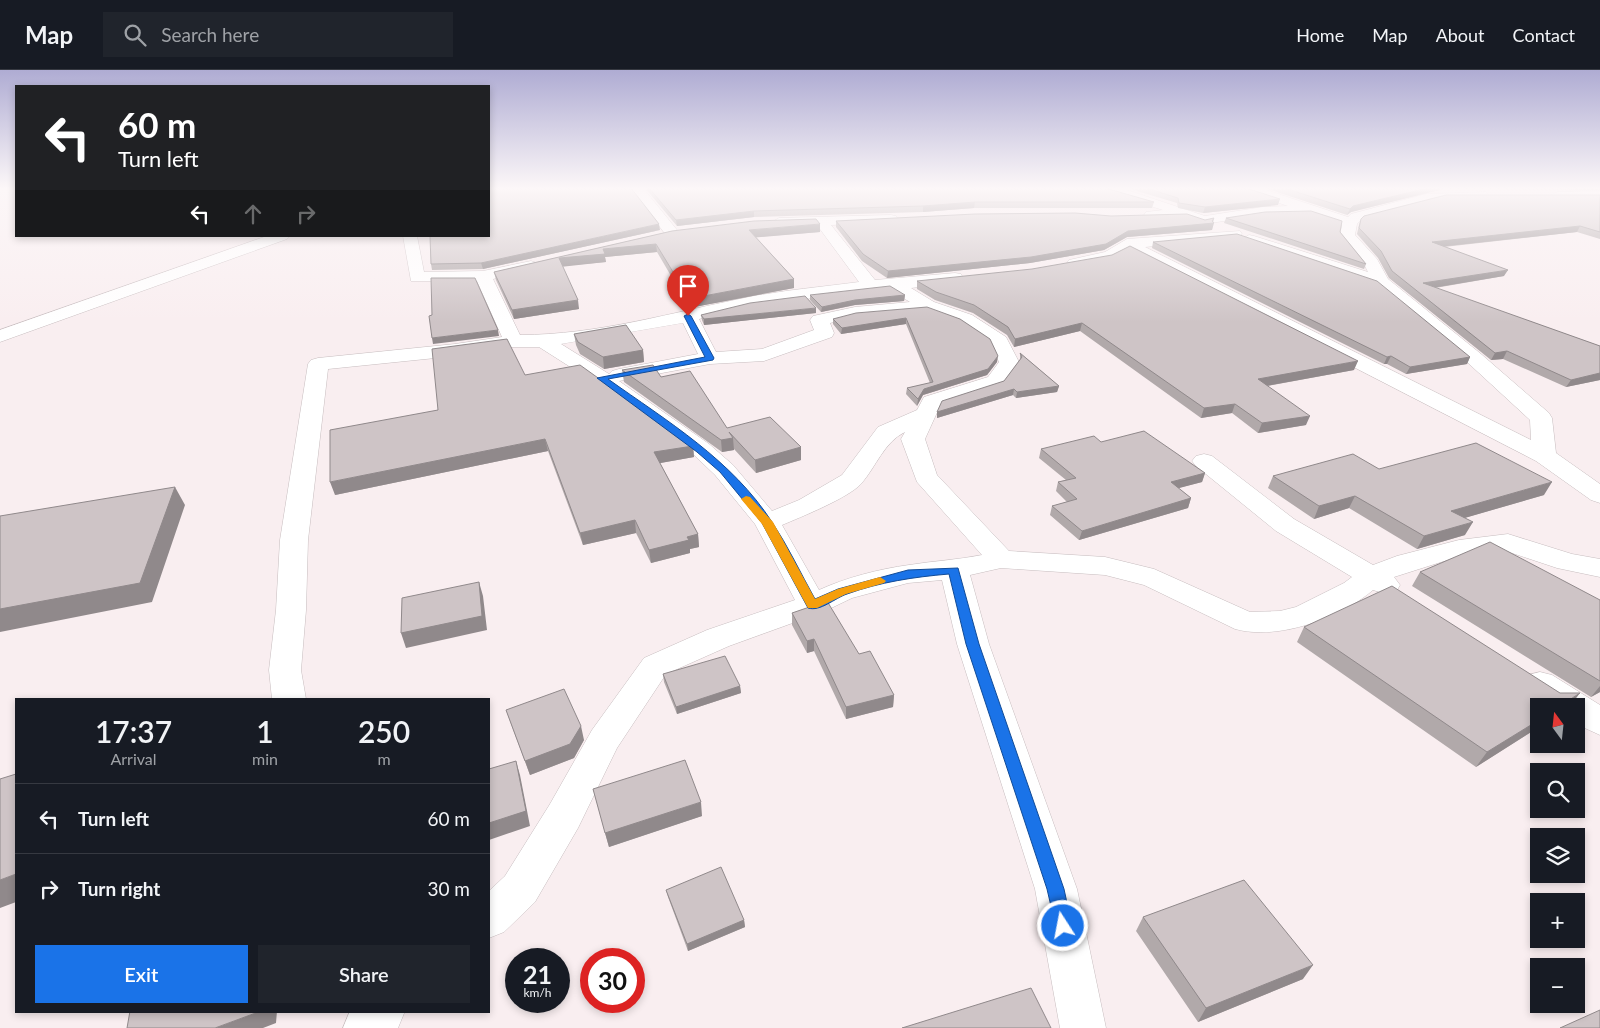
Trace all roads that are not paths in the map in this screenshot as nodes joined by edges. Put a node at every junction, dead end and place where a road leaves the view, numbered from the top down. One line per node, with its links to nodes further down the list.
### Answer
1 (672, 233): 8 (street)
2 (831, 233): 15 (street)
3 (1232, 233): 5 (street)
4 (1348, 233): 14 (street)
5 (1235, 234): 9 (street); 14 (street)
6 (279, 237): 19 (street)
7 (410, 237): 12 (street)
8 (654, 237)
9 (1120, 240): 11 (street); 25 (street)
10 (542, 264): 12 (street)
11 (1059, 266)
12 (483, 276): 21 (street)
13 (975, 276): 16 (street)
14 (1381, 282): 25 (street)
15 (870, 285): 16 (street); 18 (street)
16 (894, 285): 17 (street)
17 (928, 306): 22 (street); 24 (street)
18 (688, 316): 20 (street); 22 (street)
19 (0, 336)
20 (543, 341): 21 (street); 23 (street)
21 (513, 342): 36 (street)
22 (710, 358): 23 (street)
23 (601, 378): 28 (street)
24 (925, 414): 28 (street); 29 (street)
25 (1544, 456): 27 (street)
26 (1204, 461): 32 (street)
27 (1600, 495)
28 (767, 522): 34 (street)
29 (1001, 559): 31 (street); 32 (street)
30 (1600, 568): 32 (street)
31 (954, 570): 34 (street); 44 (street)
32 (1371, 576): 33 (street)
33 (1412, 602)
34 (812, 606): 40 (street)
35 (1518, 670): 37 (street)
36 (288, 698)
37 (1562, 698)
38 (1585, 713): 39 (street)
39 (1600, 722)
40 (504, 894): 41 (street)
41 (490, 916)
42 (380, 1013): 43 (street)
43 (366, 1028)
44 (1084, 1028)

